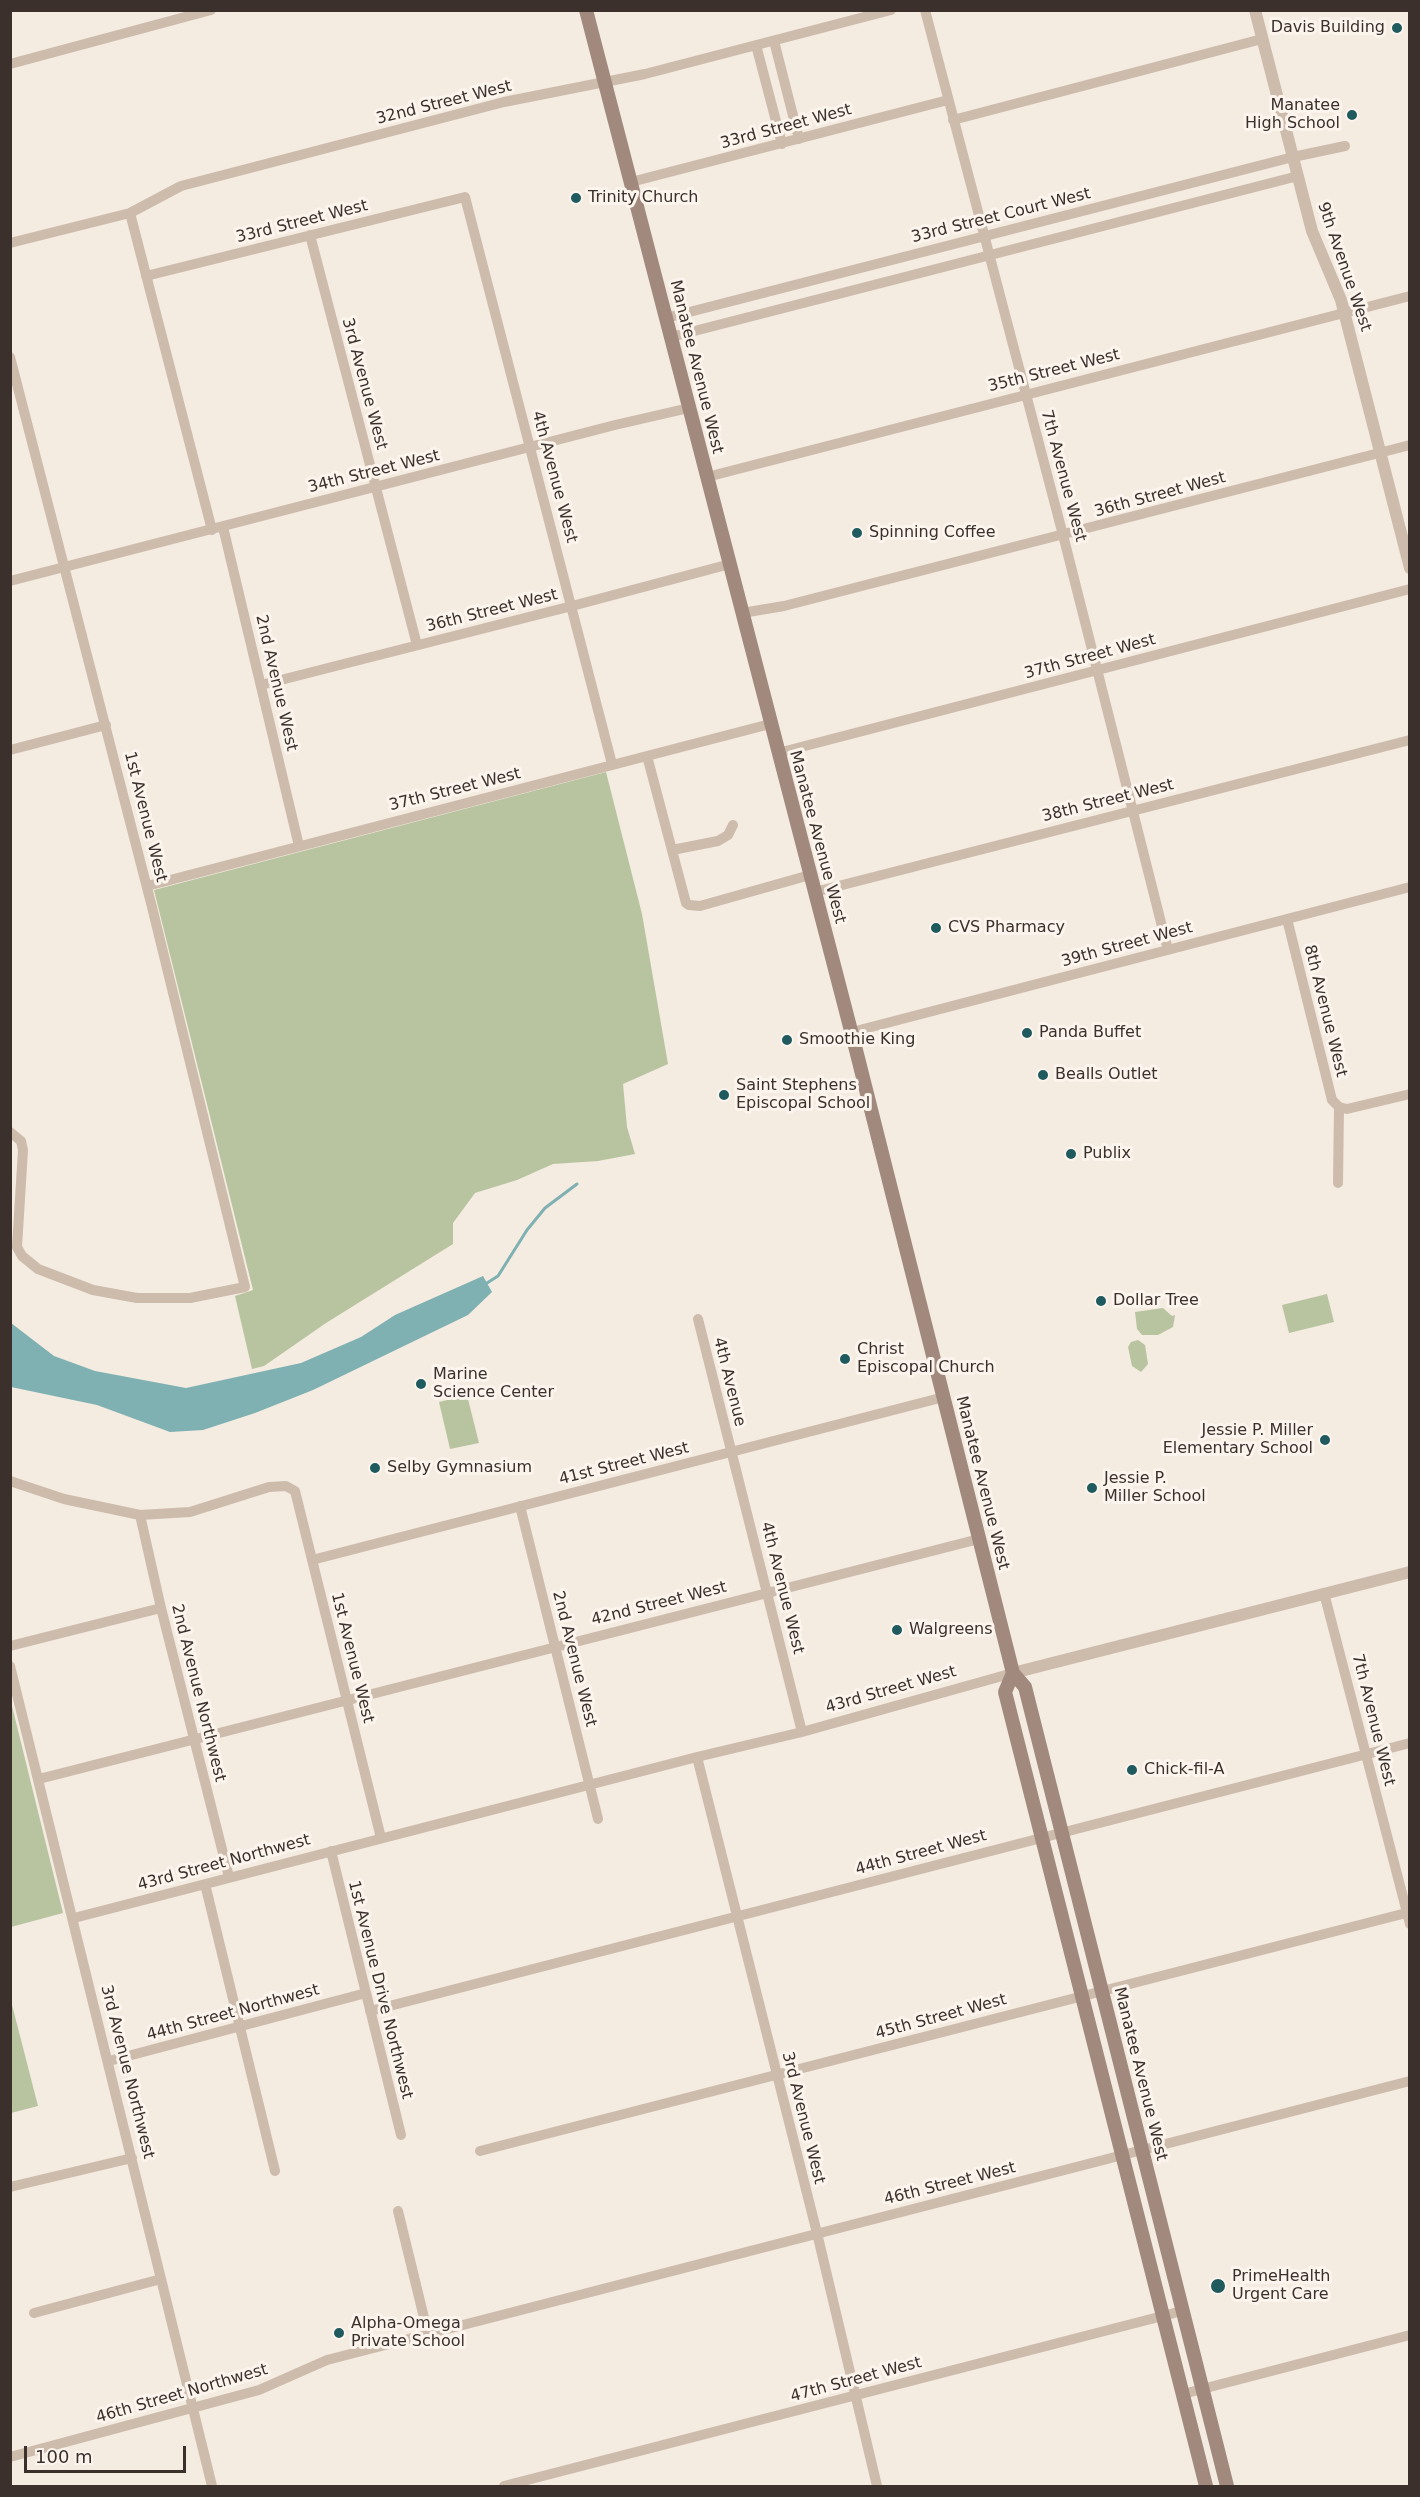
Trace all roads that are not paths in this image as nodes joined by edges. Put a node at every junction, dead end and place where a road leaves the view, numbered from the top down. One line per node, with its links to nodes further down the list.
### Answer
1 (212, 10): 6 (street)
2 (586, 10): 11 (main road, Manatee Avenue West)
3 (891, 10): 8 (street, 32nd Street West)
4 (925, 10): 12 (street, 7th Avenue West)
5 (1255, 10): 7 (street, 9th Avenue West)
6 (179, 15): 10 (street)
7 (1262, 39): 13 (street); 17 (street, 9th Avenue West)
8 (774, 40): 9 (street, 32nd Street West); 14 (street)
9 (756, 45): 11 (street, 32nd Street West); 15 (street)
10 (10, 64)
11 (605, 81): 19 (main road, Manatee Avenue West); 21 (street, 32nd Street West)
12 (948, 100): 13 (street, 7th Avenue West); 14 (street, 33rd Street West)
13 (953, 120): 23 (street, 7th Avenue West)
14 (799, 139): 15 (street, 33rd Street West)
15 (782, 144): 19 (street, 33rd Street West)
16 (1345, 146): 17 (street, 33rd Street Court West)
17 (1293, 157): 18 (street, 9th Avenue West); 23 (street, 33rd Street Court West)
18 (1298, 176): 25 (street); 28 (street, 9th Avenue West)
19 (631, 182): 29 (main road, Manatee Avenue West)
20 (465, 197): 22 (street, 33rd Street West); 35 (street, 4th Avenue West)
21 (130, 213): 24 (street, 32nd Street West); 26 (street, 2nd Avenue West)
22 (310, 235): 26 (street, 33rd Street West); 38 (street, 3rd Avenue West)
23 (983, 236): 25 (street, 7th Avenue West); 29 (street, 33rd Street Court West)
24 (10, 243)
25 (988, 256): 30 (street); 32 (street, 7th Avenue West)
26 (146, 276): 39 (street, 2nd Avenue West)
27 (1410, 296): 28 (street, 35th Street West)
28 (1344, 313): 32 (street, 35th Street West); 36 (street, 9th Avenue West)
29 (666, 318): 30 (main road, Manatee Avenue West)
30 (671, 337): 33 (main road, Manatee Avenue West)
31 (10, 357): 42 (street, 1st Avenue West)
32 (1026, 393): 37 (street, 35th Street West); 40 (street, 7th Avenue West)
33 (689, 408): 35 (street, 34th Street West); 37 (main road, Manatee Avenue West)
34 (1410, 445): 36 (street, 36th Street West)
35 (531, 447): 38 (street, 34th Street West); 46 (street, 4th Avenue West)
36 (1380, 453): 40 (street, 36th Street West); 43 (street, 9th Avenue West)
37 (707, 477): 41 (main road, Manatee Avenue West)
38 (376, 487): 39 (street, 34th Street West); 48 (street, 3rd Avenue West)
39 (217, 528): 42 (street, 34th Street West); 50 (street, 2nd Avenue West)
40 (1063, 535): 47 (street, 36th Street West); 49 (street, 7th Avenue West)
41 (729, 564): 46 (street, 36th Street West); 47 (main road, Manatee Avenue West)
42 (66, 567): 44 (street, 34th Street West); 52 (street, 1st Avenue West)
43 (1410, 568)
44 (10, 581)
45 (1410, 589): 49 (street, 37th Street West)
46 (572, 606): 48 (street, 36th Street West); 57 (street, 4th Avenue West)
47 (742, 613): 51 (main road, Manatee Avenue West)
48 (417, 645): 50 (street, 36th Street West)
49 (1098, 670): 55 (street, 37th Street West); 58 (street, 7th Avenue West)
50 (261, 685): 60 (street, 2nd Avenue West)
51 (770, 724): 55 (main road, Manatee Avenue West); 56 (street, 37th Street West)
52 (106, 725): 54 (street); 63 (street, 1st Avenue West)
53 (1410, 740): 58 (street, 38th Street West)
54 (10, 750)
55 (778, 753): 62 (main road, Manatee Avenue West)
56 (647, 756): 57 (street, 37th Street West); 61 (street)
57 (612, 765): 60 (street, 37th Street West)
58 (1133, 810): 65 (street, 38th Street West); 67 (street, 7th Avenue West)
59 (733, 825): 61 (street)
60 (299, 846): 63 (street, 37th Street West)
61 (672, 850): 62 (street)
62 (810, 875): 65 (main road, Manatee Avenue West)
63 (147, 886): 71 (street, 1st Avenue West)
64 (1410, 887): 66 (street, 39th Street West)
65 (815, 892): 68 (main road, Manatee Avenue West)
66 (1287, 919): 67 (street, 39th Street West); 70 (street, 8th Avenue West)
67 (1168, 950): 68 (street, 39th Street West)
68 (852, 1032): 74 (main road, Manatee Avenue West)
69 (1410, 1094): 70 (street)
70 (1339, 1107): 72 (street)
71 (10, 1132)
72 (1338, 1183)
73 (698, 1319): 75 (street, 4th Avenue)
74 (944, 1397): 75 (street, 41st Street West); 79 (main road, Manatee Avenue West)
75 (732, 1452): 77 (street, 41st Street West); 82 (street, 4th Avenue West)
76 (10, 1481): 78 (street)
77 (520, 1506): 80 (street, 41st Street West); 86 (street, 2nd Avenue West)
78 (140, 1515): 80 (street, 1st Avenue West); 84 (street, 2nd Avenue Northwest)
79 (979, 1539): 82 (street, 42nd Street West); 88 (main road, Manatee Avenue West)
80 (312, 1560): 89 (street, 1st Avenue West)
81 (1410, 1572): 83 (street, 43rd Street West)
82 (767, 1592): 86 (street, 42nd Street West); 90 (street, 4th Avenue West)
83 (1324, 1593): 88 (street, 43rd Street West); 93 (street, 7th Avenue West)
84 (161, 1608): 85 (street); 91 (street, 2nd Avenue Northwest)
85 (10, 1646)
86 (556, 1646): 89 (street, 42nd Street West); 96 (street, 2nd Avenue West)
87 (10, 1666): 95 (street, 3rd Avenue Northwest)
88 (1013, 1673): 90 (street, 43rd Street West); 98 (main road, Manatee Avenue West); 99 (main road, Manatee Avenue West)
89 (347, 1700): 91 (street, 42nd Street West); 100 (street, 1st Avenue West)
90 (802, 1732): 94 (street, 43rd Street West)
91 (194, 1739): 95 (street, 42nd Street West); 102 (street, 2nd Avenue Northwest)
92 (1410, 1743): 93 (street, 44th Street West)
93 (1366, 1755): 98 (street, 44th Street West); 104 (street, 7th Avenue West)
94 (697, 1757): 96 (street, 43rd Street West); 105 (street, 3rd Avenue West)
95 (39, 1779): 106 (street, 3rd Avenue Northwest)
96 (590, 1785): 97 (street, 2nd Avenue West); 100 (street, 43rd Street West)
97 (598, 1819)
98 (1061, 1832): 99 (street, 44th Street West); 108 (main road, Manatee Avenue West)
99 (1042, 1837): 105 (street, 44th Street West); 110 (main road, Manatee Avenue West)
100 (381, 1838): 101 (street, 43rd Street Northwest)
101 (331, 1851): 102 (street, 43rd Street Northwest); 109 (street, 1st Avenue Drive Northwest)
102 (229, 1877): 103 (street, 43rd Street Northwest)
103 (205, 1884): 106 (street, 43rd Street Northwest); 112 (street)
104 (1408, 1912): 107 (street, 7th Avenue West); 108 (street, 45th Street West)
105 (736, 1916): 111 (street, 44th Street West); 114 (street, 3rd Avenue West)
106 (74, 1918): 113 (street, 3rd Avenue Northwest)
107 (1410, 1924)
108 (1101, 1991): 110 (street, 45th Street West); 117 (main road, Manatee Avenue West)
109 (366, 1993): 111 (street, 1st Avenue Drive Northwest); 112 (street, 44th Street Northwest)
110 (1082, 1996): 114 (street, 45th Street West); 119 (main road, Manatee Avenue West)
111 (370, 2011): 116 (street, 1st Avenue Drive Northwest)
112 (239, 2026): 113 (street, 44th Street Northwest); 121 (street)
113 (109, 2061): 120 (street, 3rd Avenue Northwest)
114 (777, 2075): 118 (street, 45th Street West); 124 (street, 3rd Avenue West)
115 (1410, 2081): 117 (street, 46th Street West)
116 (400, 2135)
117 (1142, 2150): 119 (street, 46th Street West); 126 (main road, Manatee Avenue West)
118 (480, 2151)
119 (1122, 2156): 124 (street, 46th Street West); 129 (main road, Manatee Avenue West)
120 (132, 2158): 122 (street); 125 (street, 3rd Avenue Northwest)
121 (275, 2171)
122 (10, 2187)
123 (399, 2211): 130 (street)
124 (817, 2234): 128 (street, 46th Street West); 134 (street, 3rd Avenue West)
125 (161, 2279): 127 (street); 135 (street, 3rd Avenue Northwest)
126 (1182, 2310): 129 (street, 47th Street West); 132 (main road, Manatee Avenue West)
127 (34, 2313)
128 (498, 2316): 130 (street, 46th Street Northwest)
129 (1162, 2316): 133 (main road, Manatee Avenue West); 134 (street, 47th Street West)
130 (428, 2334): 135 (street, 46th Street Northwest)
131 (1410, 2335): 132 (street)
132 (1202, 2389): 133 (street); 141 (main road, Manatee Avenue West)
133 (1182, 2394): 140 (main road, Manatee Avenue West)
134 (856, 2395): 138 (street, 47th Street West); 139 (street, 3rd Avenue West)
135 (193, 2409): 136 (street, 46th Street Northwest); 137 (street, 3rd Avenue Northwest)
136 (10, 2457)
137 (212, 2487)
138 (504, 2487)
139 (877, 2487)
140 (1206, 2487)
141 (1227, 2487)

